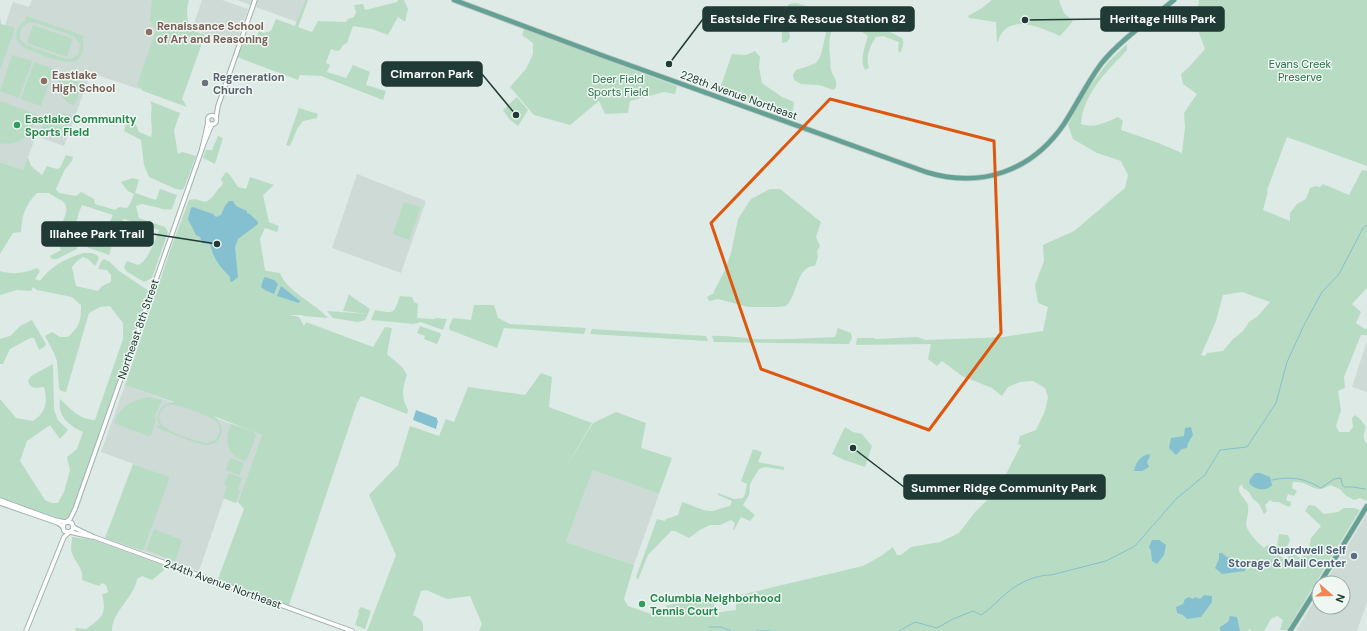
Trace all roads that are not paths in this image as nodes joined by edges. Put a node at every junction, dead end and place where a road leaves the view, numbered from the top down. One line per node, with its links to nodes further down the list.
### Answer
1 (256, 0): 4 (street)
2 (454, 0): 3 (main road, 228th Avenue Northeast)
3 (1174, 0)
4 (214, 117): 5 (street); 6 (street, Northeast 8th Street)
5 (208, 122): 6 (street); 7 (street, Northeast 8th Street)
6 (212, 124): 7 (street, Northeast 8th Street)
7 (202, 149): 10 (street, Northeast 8th Street)
8 (0, 501): 11 (street); 13 (street)
9 (1367, 506): 17 (main road)
10 (75, 509): 11 (street, Northeast 8th Street); 12 (street, Northeast 8th Street)
11 (66, 522): 12 (street); 13 (street)
12 (73, 525): 14 (street); 15 (street, 244th Avenue Northeast)
13 (63, 528): 14 (street); 16 (street)
14 (70, 532): 15 (street, 244th Avenue Northeast); 16 (street)
15 (94, 537): 20 (street, 244th Avenue Northeast)
16 (59, 550): 19 (street)
17 (1325, 575)
18 (1311, 598): 21 (main road)
19 (26, 631)
20 (352, 631)
21 (1290, 631)

